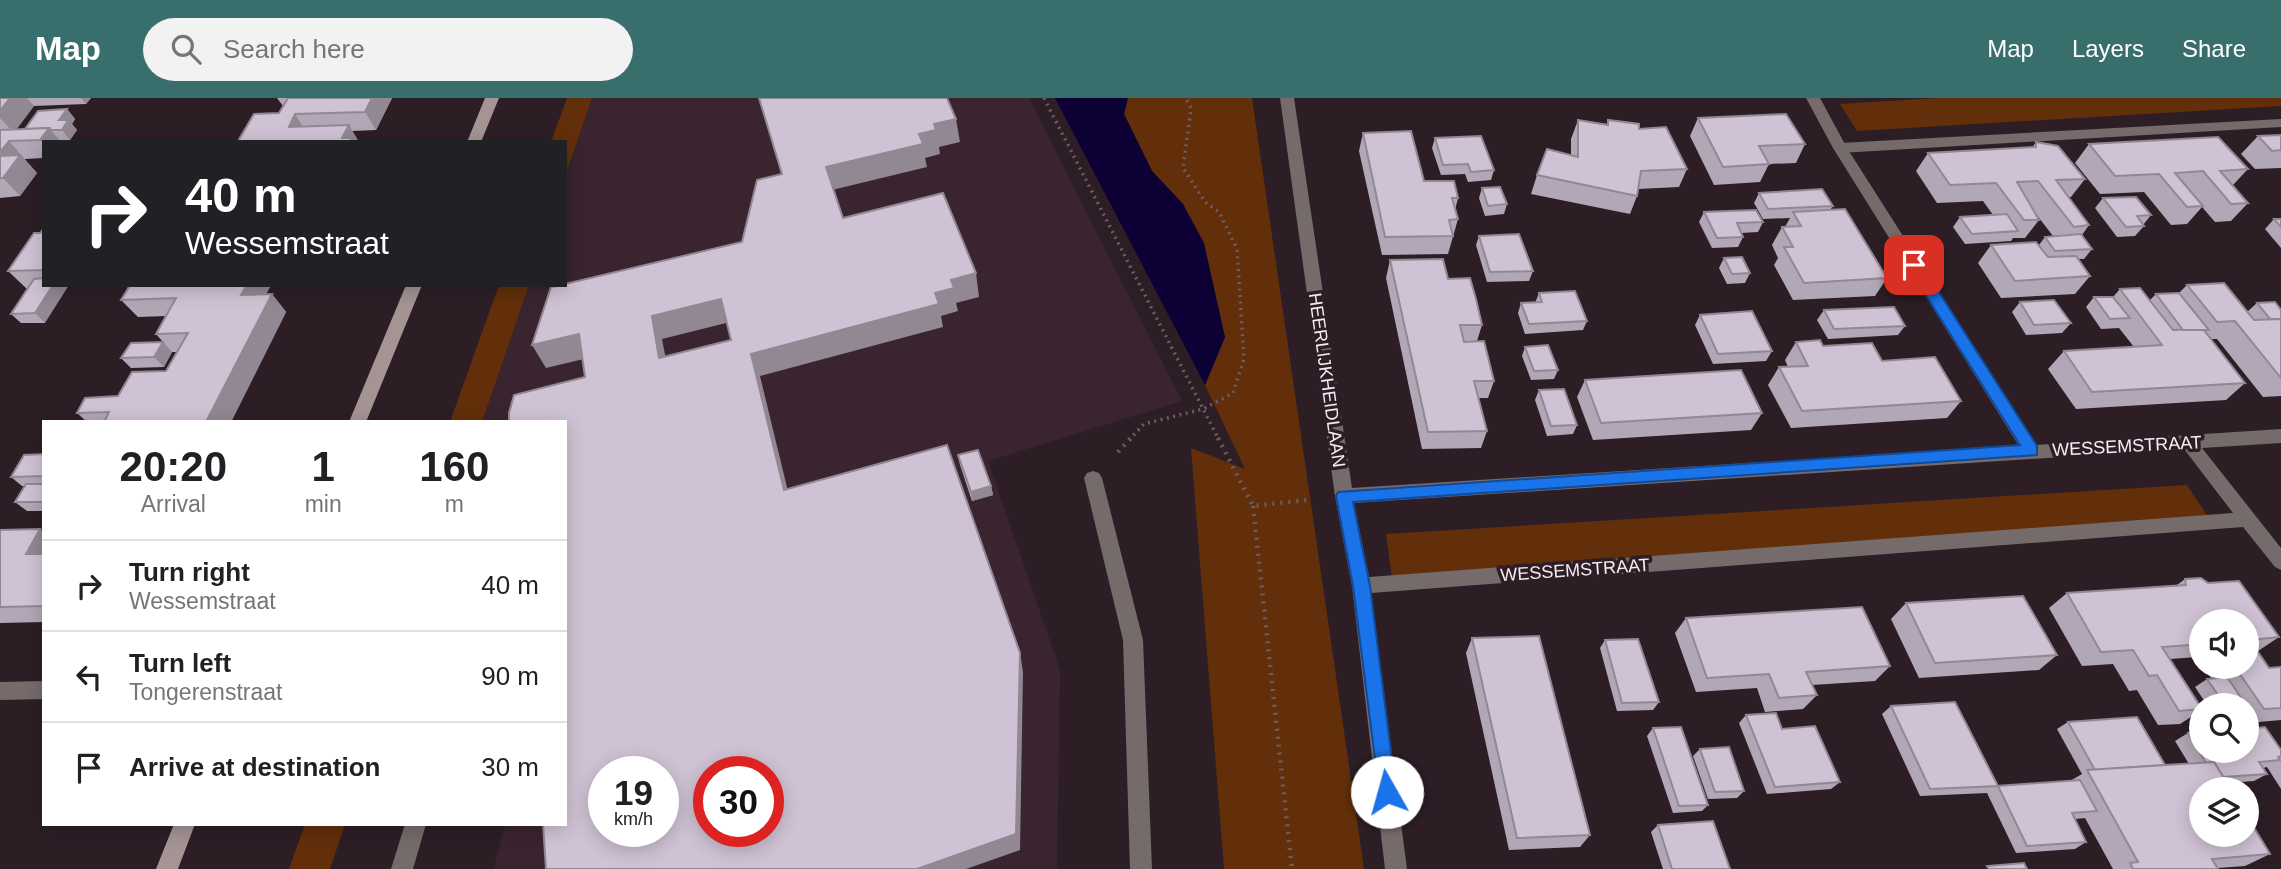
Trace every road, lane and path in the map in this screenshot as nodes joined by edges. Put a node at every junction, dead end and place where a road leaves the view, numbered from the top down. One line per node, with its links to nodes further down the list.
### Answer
1 (492, 98): 7 (street)
2 (1044, 98): 10 (path)
3 (1185, 98): 10 (path)
4 (1287, 98): 16 (street, HEERLIJKHEIDLAAN)
5 (1813, 98): 8 (street)
6 (2281, 123): 8 (street)
7 (475, 140)
8 (1840, 148): 14 (street)
9 (413, 287): 11 (street)
10 (1203, 409): 15 (path); 17 (path)
11 (358, 420)
12 (2281, 436): 13 (street, WESSEMSTRAAT)
13 (2188, 442): 14 (street, WESSEMSTRAAT); 18 (street)
14 (2031, 451): 16 (street, WESSEMSTRAAT)
15 (1093, 478): 27 (street)
16 (1344, 496): 17 (path); 20 (street, HEERLIJKHEIDLAAN)
17 (1253, 506): 28 (path)
18 (2249, 519): 19 (street); 20 (street, WESSEMSTRAAT)
19 (2281, 562)
20 (1361, 586): 29 (street, HEERLIJKHEIDLAAN)
21 (42, 690): 22 (street)
22 (0, 691)
23 (184, 826): 25 (street)
24 (415, 826): 26 (street)
25 (167, 869)
26 (402, 869)
27 (1141, 869)
28 (1292, 869)
29 (1396, 869)

